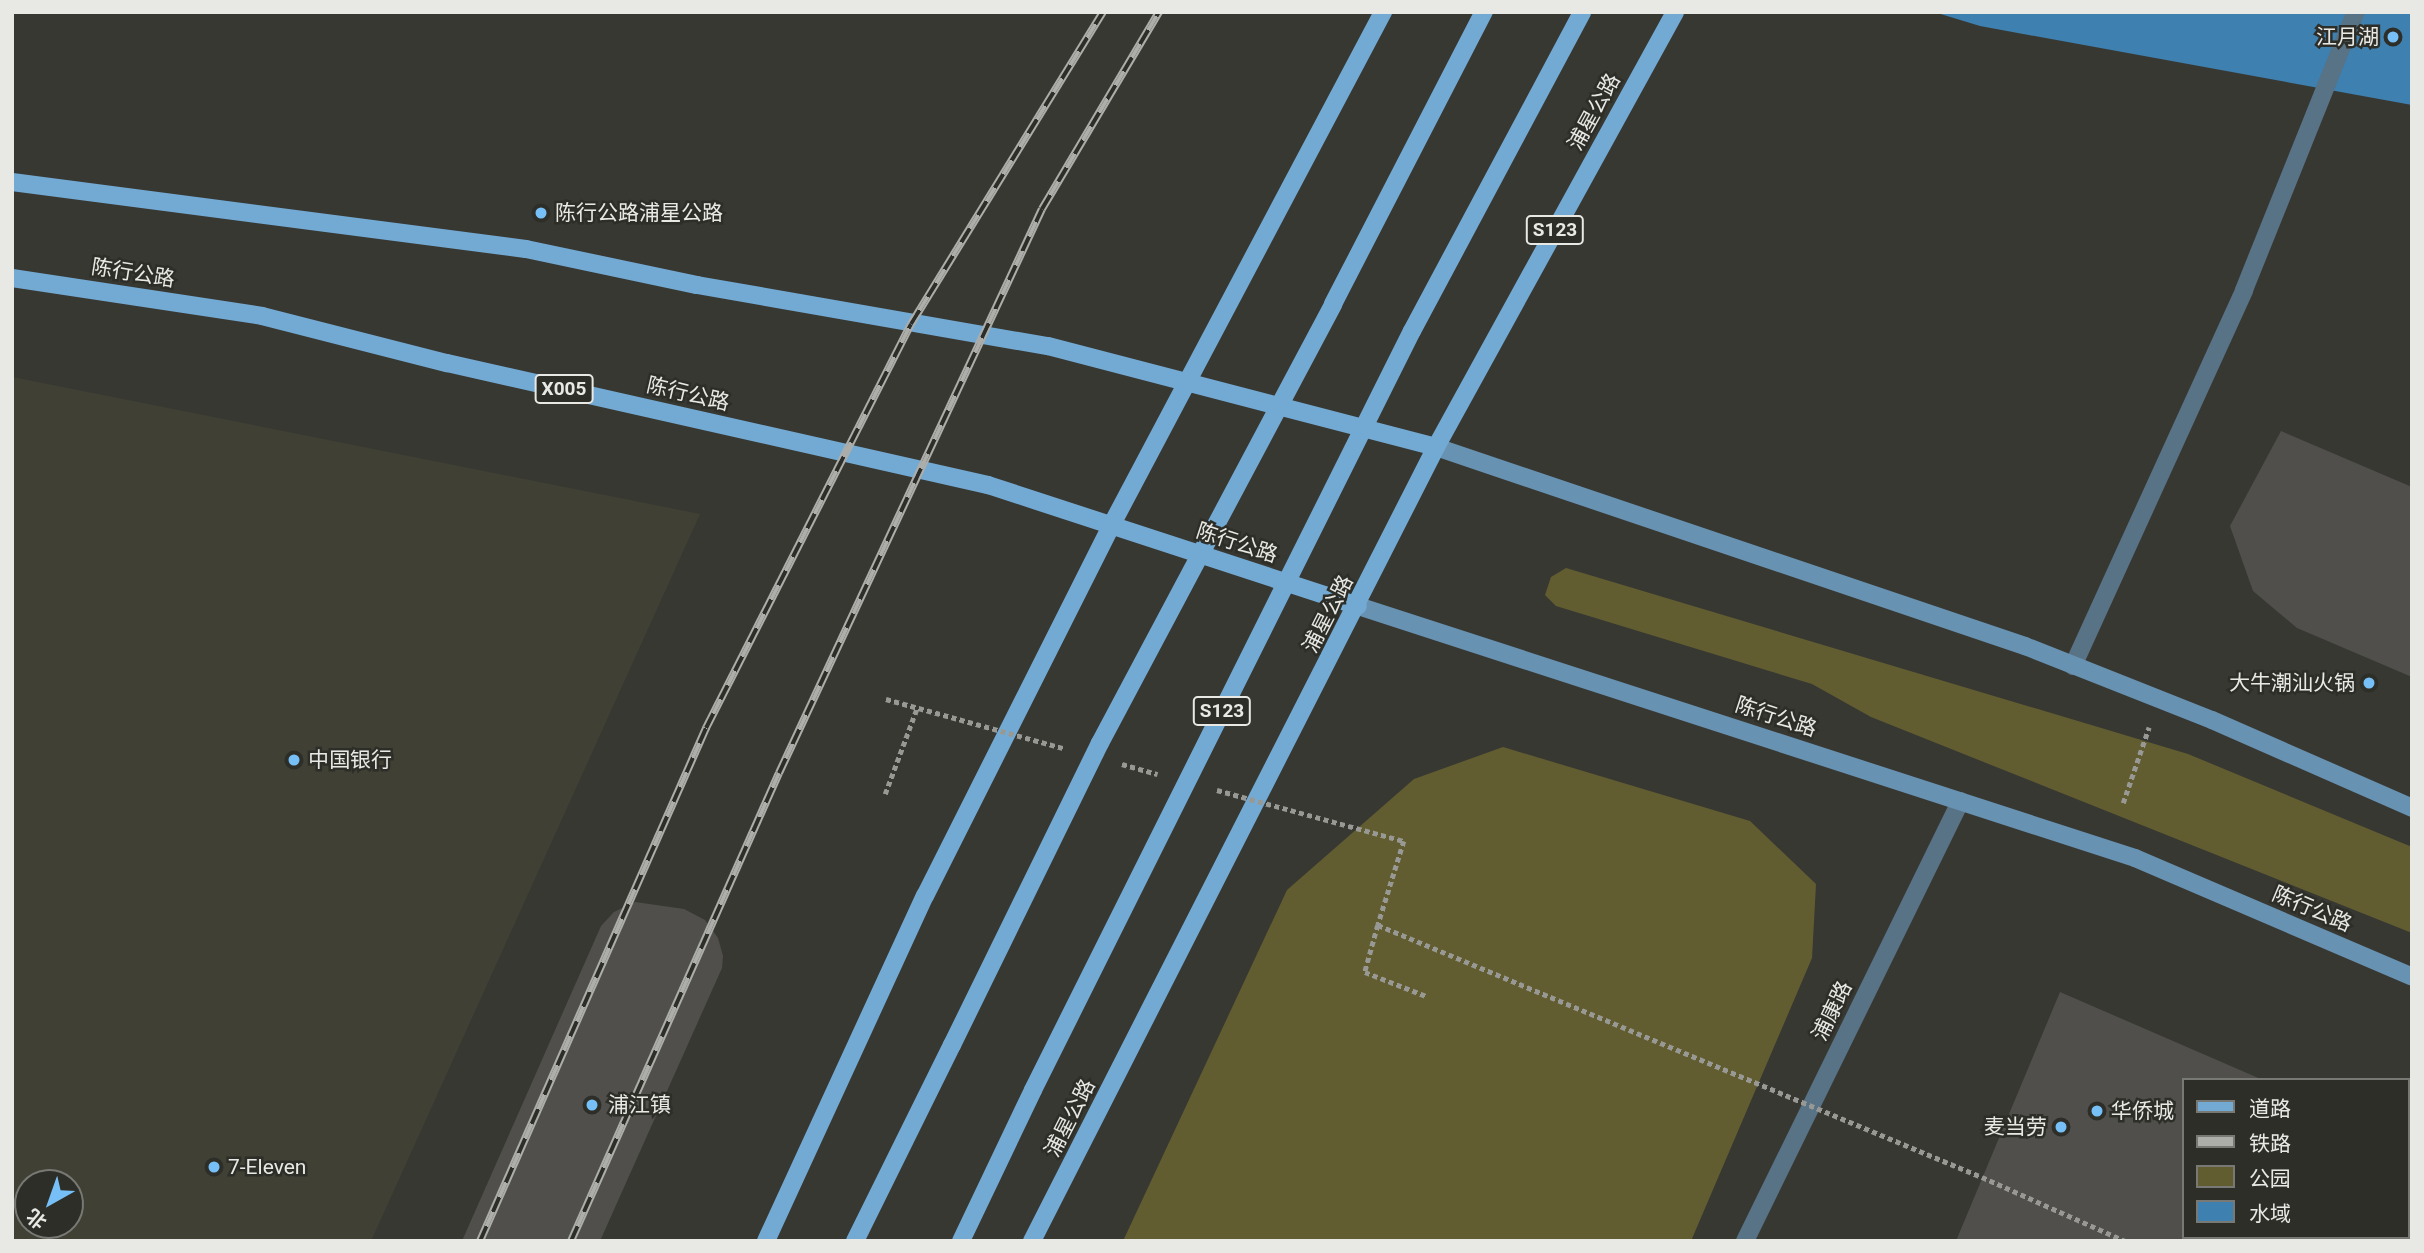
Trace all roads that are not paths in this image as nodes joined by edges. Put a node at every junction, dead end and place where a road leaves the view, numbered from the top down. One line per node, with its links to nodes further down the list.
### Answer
1 (1383, 12): 8 (main road)
2 (1484, 12): 17 (main road, bridge)
3 (1582, 12): 18 (main road, S123, bridge)
4 (1675, 12): 9 (main road, 浦星公路 / S123)
5 (2356, 12): 12 (street)
6 (12, 181): 8 (main road)
7 (12, 278): 10 (main road, 陈行公路 / X005)
8 (1189, 381): 9 (main road); 10 (main road)
9 (1436, 447): 11 (main road, 浦星公路 / S123); 12 (main road)
10 (1111, 526): 11 (main road, 陈行公路); 16 (main road)
11 (1358, 606): 13 (main road, 陈行公路); 19 (main road, 浦星公路 / S123)
12 (2073, 666): 14 (main road)
13 (1961, 801): 15 (main road, 陈行公路); 20 (street, 浦康路)
14 (2412, 808)
15 (2412, 977)
16 (766, 1241)
17 (855, 1241)
18 (961, 1241)
19 (1032, 1241)
20 (1745, 1241)

